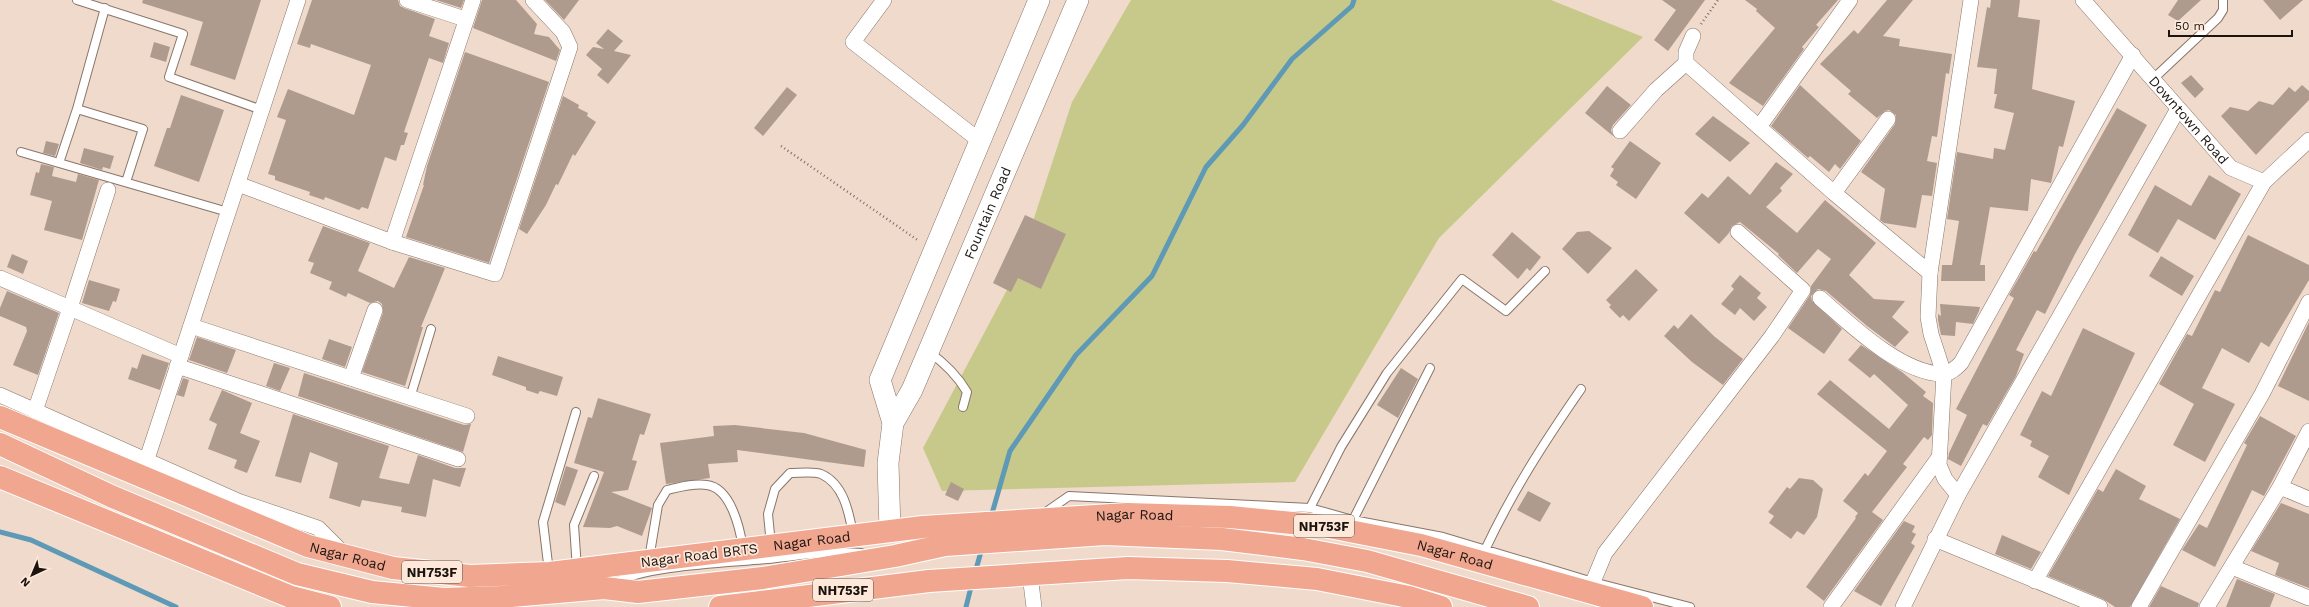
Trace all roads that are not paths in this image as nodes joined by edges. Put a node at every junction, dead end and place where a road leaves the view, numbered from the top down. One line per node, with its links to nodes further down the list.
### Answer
1 (77, 0): 13 (lane)
2 (298, 0): 21 (street)
3 (407, 0): 14 (street)
4 (473, 0): 14 (street)
5 (533, 0): 36 (street)
6 (884, 0): 26 (street)
7 (1039, 0): 26 (street, Fountain Road)
8 (1078, 0): 46 (street, Fountain Road)
9 (1850, 0): 23 (street)
10 (1971, 0): 38 (street)
11 (2083, 0): 16 (street, Downtown Road)
12 (2223, 0): 18 (lane)
13 (105, 8): 19 (lane); 21 (lane)
14 (465, 19): 36 (street)
15 (1693, 36): 17 (street)
16 (2133, 55): 18 (street, Downtown Road); 49 (street)
17 (1686, 63): 23 (street); 24 (street)
18 (2152, 80): 20 (street, Downtown Road)
19 (77, 109): 28 (lane); 29 (lane)
20 (2178, 109): 30 (street, Downtown Road); 68 (street)
21 (262, 110): 31 (street)
22 (1888, 119): 33 (street)
23 (1759, 126): 33 (street)
24 (1620, 130)
25 (2309, 140): 30 (street)
26 (980, 141): 59 (street, Fountain Road)
27 (21, 152): 28 (lane)
28 (59, 164): 29 (lane)
29 (126, 182): 34 (lane)
30 (2264, 182): 87 (street)
31 (238, 184): 34 (street); 36 (street)
32 (108, 190): 42 (street)
33 (1834, 193): 38 (street)
34 (228, 212): 44 (street)
35 (1738, 232): 88 (street)
36 (392, 242)
37 (1545, 271): 70 (lane)
38 (1930, 273): 49 (street)
39 (0, 278): 42 (street)
40 (1820, 298): 49 (street)
41 (2309, 302): 101 (street)
42 (70, 308): 47 (street); 55 (street)
43 (375, 310): 50 (street)
44 (190, 326): 47 (street); 50 (street)
45 (431, 329): 53 (lane)
46 (929, 351): 54 (lane); 59 (street, Fountain Road)
47 (179, 361): 63 (street); 64 (street)
48 (1430, 368): 72 (lane)
49 (1944, 374): 62 (street)
50 (351, 378): 53 (street)
51 (1581, 389): 79 (lane)
52 (0, 395): 55 (street)
53 (410, 398): 57 (street)
54 (963, 407)
55 (36, 411): 64 (street)
56 (576, 412): 85 (lane)
57 (467, 416)
58 (0, 418): 80 (highway, Nagar Road / NH753F)
59 (893, 423): 74 (street, Fountain Road)
60 (2309, 431): 67 (street)
61 (0, 444): 81 (highway)
62 (1940, 456): 68 (street); 98 (street)
63 (458, 459)
64 (146, 462): 80 (street)
65 (0, 476): 91 (highway)
66 (594, 476): 84 (lane)
67 (2280, 487): 69 (street); 83 (street)
68 (1958, 495): 76 (street)
69 (2309, 499)
70 (1310, 508): 71 (lane); 72 (lane)
71 (1034, 520): 73 (highway, Nagar Road / NH753F); 96 (highway, Nagar Road / NH753F)
72 (1353, 520): 79 (lane)
73 (991, 529): 74 (highway, Nagar Road / NH753F); 81 (highway); 95 (highway)
74 (890, 531): 75 (highway, Nagar Road / NH753F)
75 (854, 536): 77 (highway, Nagar Road / NH753F); 77 (lane)
76 (1935, 539): 87 (street); 99 (street)
77 (772, 546): 78 (highway, Nagar Road / NH753F)
78 (743, 550): 82 (highway, Nagar Road / NH753F); 82 (lane)
79 (1485, 550): 88 (lane)
80 (347, 556): 85 (highway, Nagar Road / NH753F)
81 (895, 556): 89 (highway)
82 (649, 562): 84 (highway, Nagar Road / NH753F)
83 (2232, 567): 90 (street); 102 (street)
84 (577, 570): 85 (highway, Nagar Road / NH753F)
85 (550, 573)
86 (1030, 574): 89 (highway, NH753F); 93 (street); 94 (highway, NH753F)
87 (2035, 581): 100 (street)
88 (1593, 582): 97 (lane)
89 (847, 590): 92 (highway, NH753F)
90 (2309, 598)
91 (330, 607)
92 (720, 607)
93 (1034, 607)
94 (1441, 607)
95 (1528, 607)
96 (1642, 607)
97 (1690, 607)
98 (1831, 607)
99 (1903, 607)
100 (2100, 607)
101 (2139, 607)
102 (2207, 607)

